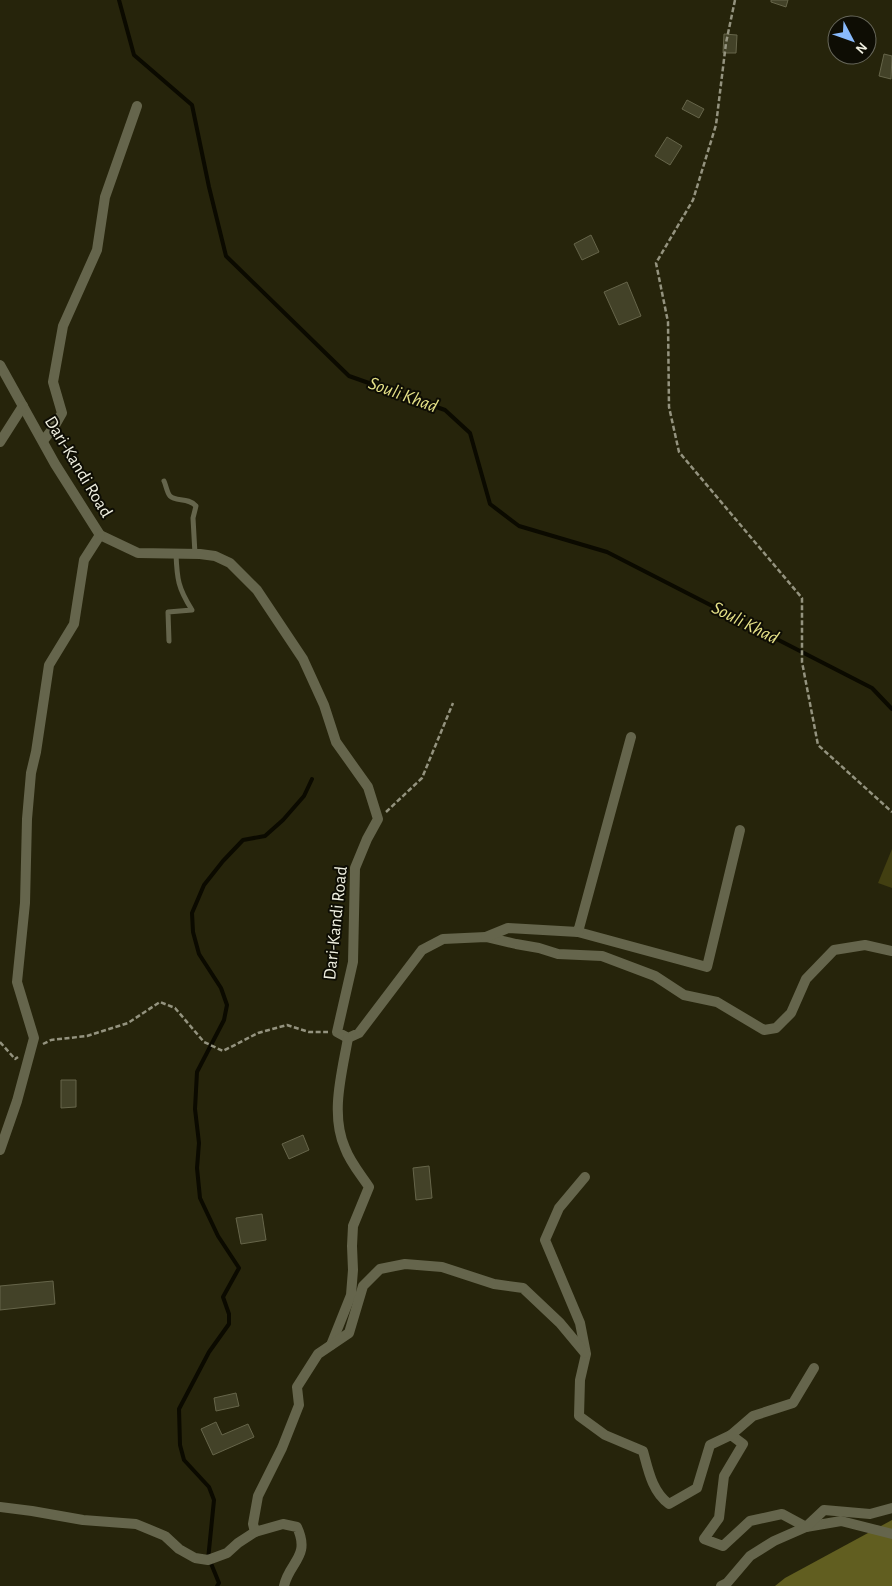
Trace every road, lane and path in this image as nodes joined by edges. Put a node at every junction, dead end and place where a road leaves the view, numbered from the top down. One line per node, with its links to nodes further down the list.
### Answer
1 (735, 0): 14 (path)
2 (137, 106): 5 (street)
3 (0, 365): 4 (street, Dari-Kandi Road)
4 (23, 406): 5 (street, Dari-Kandi Road); 6 (street)
5 (43, 441): 8 (street, Dari-Kandi Road)
6 (0, 442)
7 (164, 481): 10 (lane)
8 (100, 535): 9 (street, Dari-Kandi Road); 23 (street)
9 (176, 554): 10 (street, Dari-Kandi Road); 11 (lane)
10 (194, 554): 15 (street, Dari-Kandi Road)
11 (169, 641)
12 (453, 703): 15 (path)
13 (631, 737): 17 (street)
14 (892, 812)
15 (378, 819): 20 (street, Dari-Kandi Road)
16 (740, 830): 17 (street)
17 (578, 932): 18 (street)
18 (486, 937): 19 (street); 21 (street)
19 (892, 951)
20 (337, 1032): 21 (street); 23 (path)
21 (348, 1038): 26 (street)
22 (0, 1042): 23 (path)
23 (30, 1051): 24 (street)
24 (0, 1150)
25 (585, 1177): 27 (street)
26 (331, 1345): 27 (street); 33 (street)
27 (586, 1354): 29 (street)
28 (814, 1368): 29 (street)
29 (731, 1435): 32 (street)
30 (0, 1507): 33 (street)
31 (892, 1508): 32 (street)
32 (806, 1527): 34 (street); 36 (street)
33 (254, 1532): 35 (street)
34 (892, 1534)
35 (284, 1586)
36 (721, 1586)

